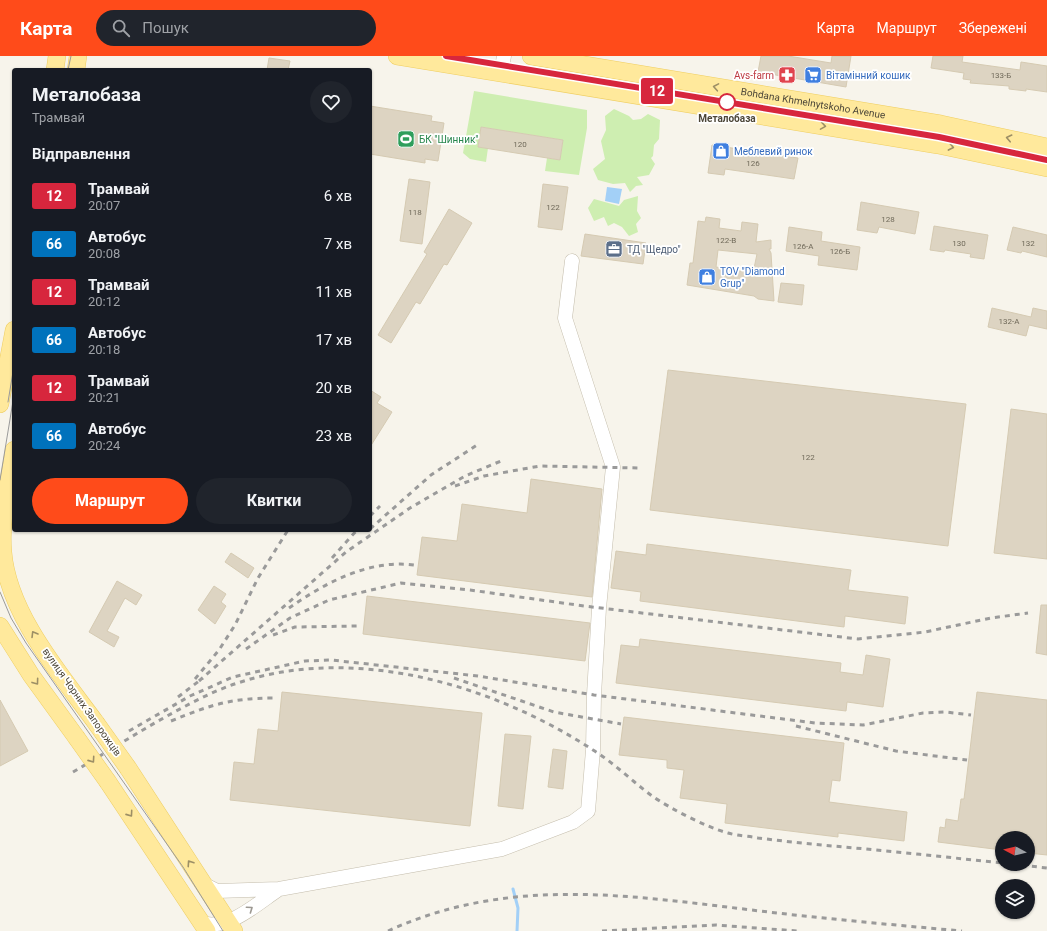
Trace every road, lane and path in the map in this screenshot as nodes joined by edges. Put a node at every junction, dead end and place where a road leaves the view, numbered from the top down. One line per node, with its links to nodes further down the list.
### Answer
1 (57, 56): 6 (main road)
2 (78, 56): 7 (main road)
3 (397, 56): 9 (main road, Bohdana Khmelnytskoho Avenue)
4 (504, 56): 9 (street)
5 (531, 56): 8 (main road, Bohdana Khmelnytskoho Avenue)
6 (55, 68)
7 (76, 68)
8 (601, 68): 10 (street); 11 (main road, Bohdana Khmelnytskoho Avenue, one-way to 8)
9 (501, 73): 10 (main road, Bohdana Khmelnytskoho Avenue)
10 (598, 89): 12 (main road, Bohdana Khmelnytskoho Avenue, one-way to 12)
11 (854, 109): 12 (street); 13 (main road, Bohdana Khmelnytskoho Avenue, one-way to 11)
12 (852, 130): 14 (main road, Bohdana Khmelnytskoho Avenue, one-way to 14)
13 (1047, 147)
14 (1047, 168)
15 (572, 261): 21 (street)
16 (12, 341): 17 (main road)
17 (0, 404)
18 (12, 465): 20 (main road, вулиця Чорних Запорожців, one-way to 18, bridge)
19 (0, 626): 22 (main road, one-way to 22, bridge)
20 (205, 885): 21 (street); 23 (main road, вулиця Чорних Запорожців)
21 (280, 888): 23 (street, one-way to 21)
22 (204, 927): 23 (street)
23 (231, 927)

